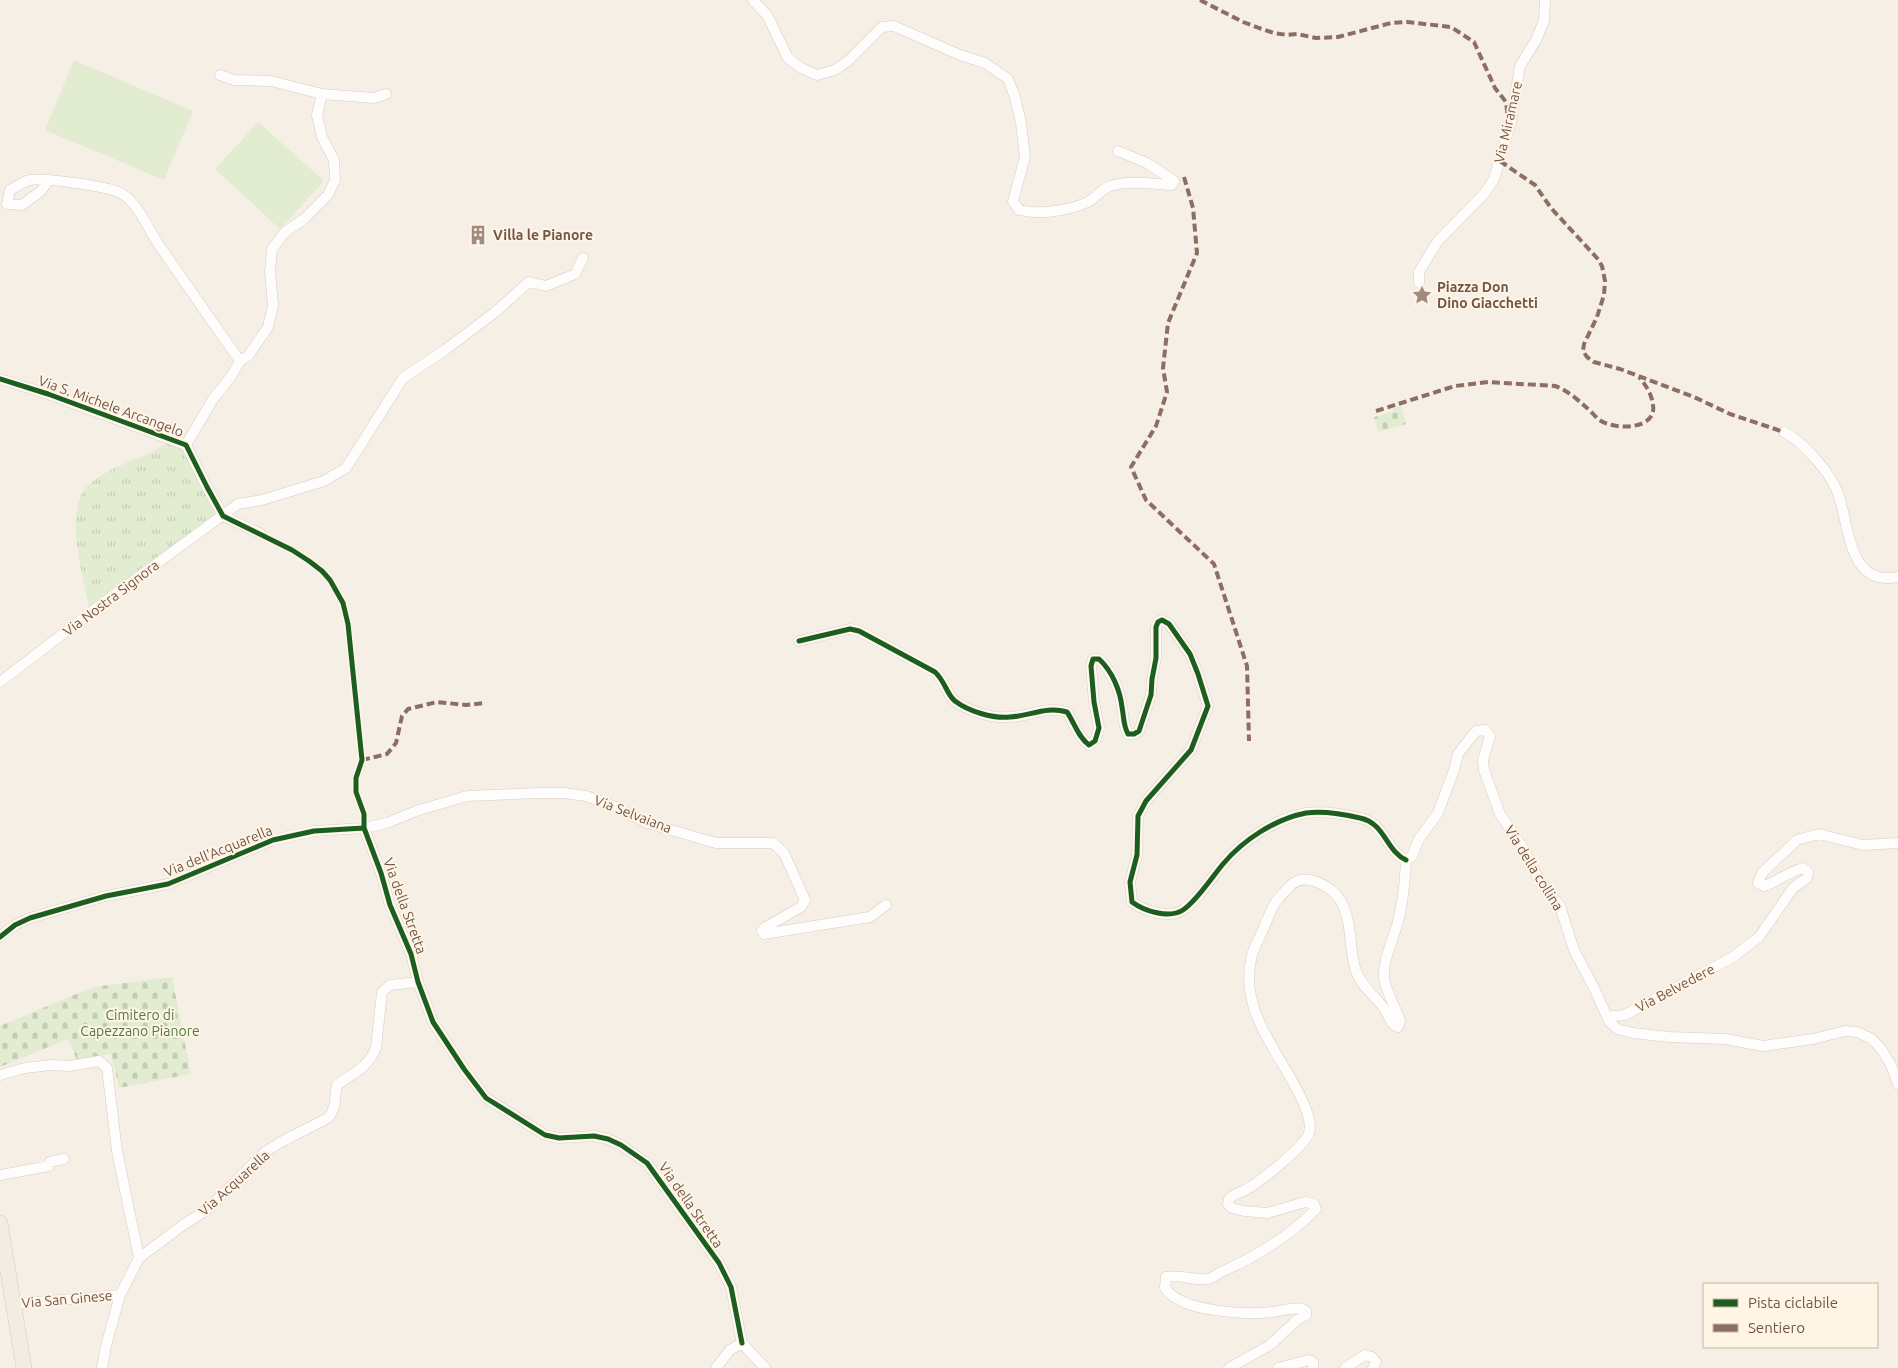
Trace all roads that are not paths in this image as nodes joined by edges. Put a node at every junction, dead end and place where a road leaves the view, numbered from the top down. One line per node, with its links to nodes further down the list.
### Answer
1 (753, 0): 6 (street)
2 (1544, 0): 9 (street, Via Miramare)
3 (220, 75): 4 (street)
4 (322, 94): 5 (street); 10 (street)
5 (386, 94)
6 (1118, 152)
7 (48, 181): 10 (street)
8 (583, 258): 14 (street, Via Nostra Signora)
9 (1419, 283)
10 (240, 361): 13 (street)
11 (0, 379): 13 (street, Via S. Michele Arcangelo)
12 (1784, 432): 16 (street)
13 (186, 444): 14 (street)
14 (223, 516): 15 (street); 18 (street, Via Nostra Signora)
15 (261, 534)
16 (1898, 577)
17 (799, 641): 21 (street)
18 (0, 682)
19 (364, 828): 22 (street, Via Selvaiana); 23 (street, Via dell'Acquarella); 24 (street, Via della Stretta)
20 (1898, 843): 25 (street, Via Belvedere)
21 (1406, 860): 25 (street, Via della collina); 40 (street)
22 (886, 905)
23 (0, 937)
24 (418, 982): 31 (street, Via Acquarella); 35 (street, Via della Stretta)
25 (1608, 1022): 27 (street, Via Belvedere)
26 (0, 1076): 31 (street)
27 (1898, 1084)
28 (64, 1159): 29 (street)
29 (0, 1175)
30 (0, 1223): 32 (main road)
31 (139, 1258): 33 (street, Via Acquarella)
32 (5, 1281): 34 (main road)
33 (120, 1295): 34 (street, Via San Ginese); 37 (street, Via Acquarella)
34 (15, 1304): 36 (main road)
35 (742, 1343): 38 (street); 39 (street)
36 (24, 1368)
37 (102, 1368)
38 (716, 1368)
39 (765, 1368)
40 (1229, 1368)
41 (1278, 1368): 42 (street)
42 (1312, 1368)
43 (1345, 1368): 44 (street)
44 (1373, 1368)

